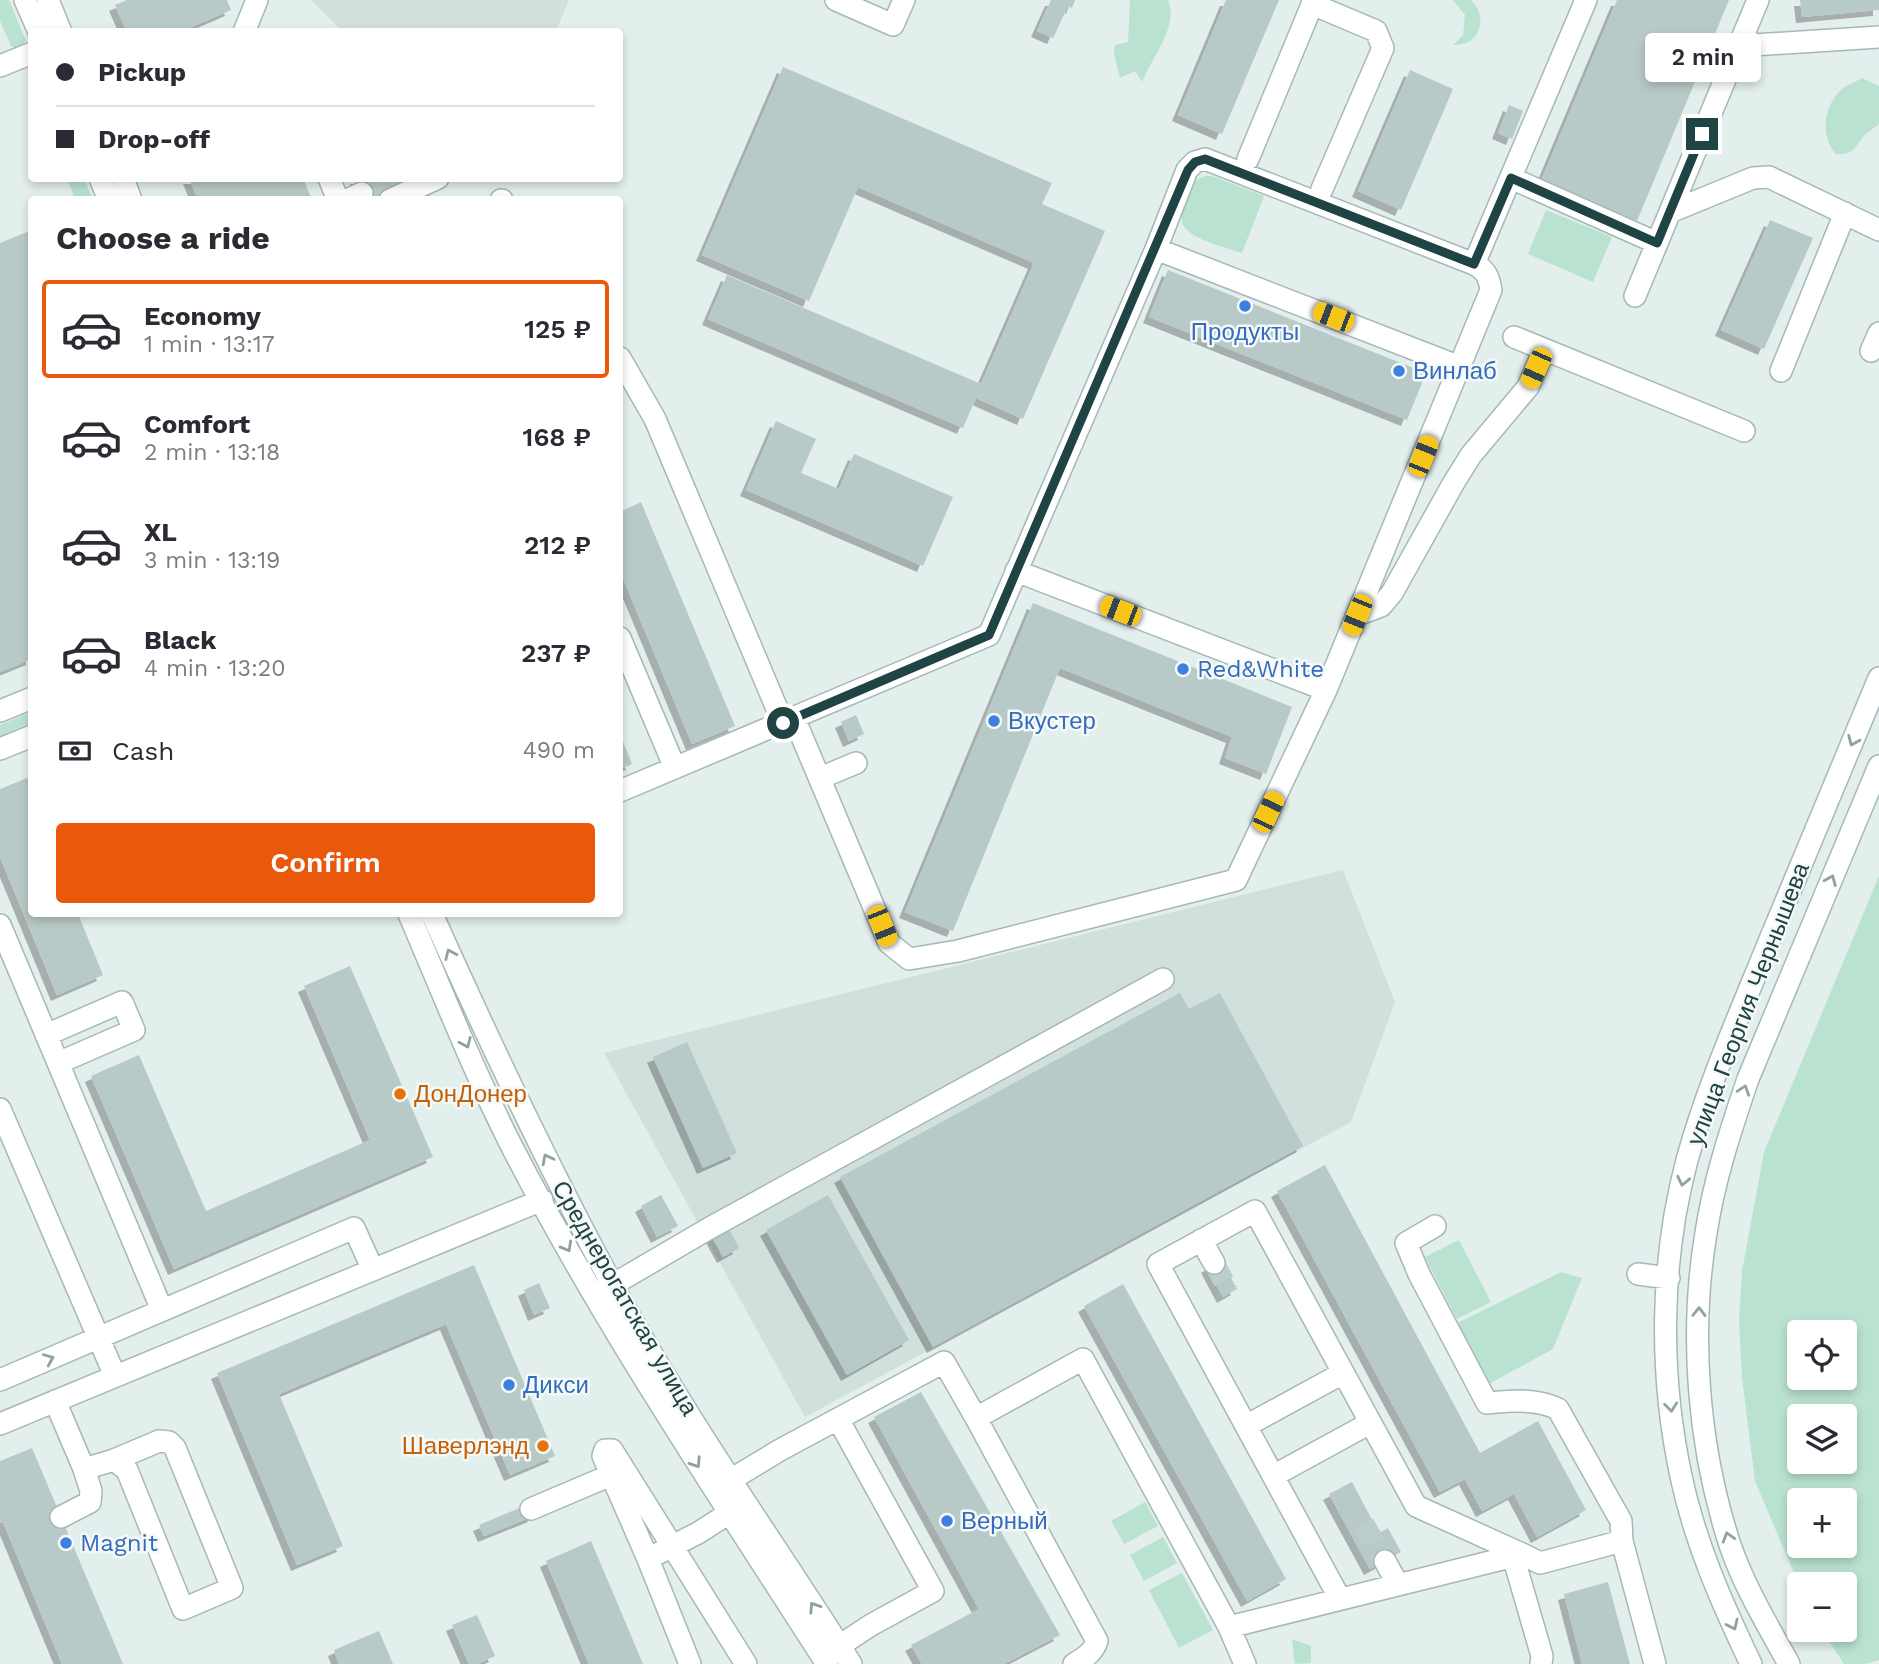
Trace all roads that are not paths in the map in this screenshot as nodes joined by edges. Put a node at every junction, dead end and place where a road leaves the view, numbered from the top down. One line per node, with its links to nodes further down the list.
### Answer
1 (257, 0): 10 (street)
2 (836, 0): 3 (street)
3 (904, 0)
4 (1586, 0): 16 (street)
5 (1758, 0): 12 (street)
6 (35, 1): 8 (street); 9 (street)
7 (1313, 2): 15 (street); 18 (street)
8 (38, 28)
9 (58, 28)
10 (245, 28)
11 (1879, 37): 12 (street)
12 (1738, 46): 20 (street)
13 (28, 55): 14 (street)
14 (0, 66)
15 (1248, 159)
16 (1511, 178): 23 (street); 25 (street)
17 (429, 182): 19 (street)
18 (1322, 189)
19 (399, 196)
20 (1670, 212): 21 (street); 23 (street)
21 (1845, 213): 22 (street); 31 (street)
22 (1879, 230)
23 (1657, 243): 26 (street)
24 (1156, 249): 25 (street); 30 (street); 33 (street)
25 (1474, 264): 30 (street)
26 (1635, 296)
27 (1514, 337): 28 (street)
28 (1544, 350): 32 (street); 34 (street)
29 (623, 363): 42 (street)
30 (1460, 367): 34 (street)
31 (1782, 371)
32 (1744, 431)
33 (1016, 571): 38 (street); 42 (street)
34 (1357, 615): 38 (street)
35 (623, 645): 37 (street)
36 (1879, 678): 63 (street, улица Георгия Чернышева, one-way to 63)
37 (639, 684): 39 (street); 47 (street)
38 (1326, 691): 48 (street)
39 (623, 692)
40 (28, 700): 41 (street)
41 (0, 711)
42 (789, 721): 47 (street); 48 (street)
43 (28, 738): 44 (street)
44 (0, 749)
45 (856, 763): 48 (street)
46 (1879, 766): 101 (street, улица Георгия Чернышева, one-way to 46)
47 (675, 768): 49 (street)
48 (820, 778)
49 (623, 783)
50 (410, 917): 57 (street, Среднерогатская улица, one-way to 57)
51 (433, 917): 64 (street, Среднерогатская улица, one-way to 51)
52 (0, 925): 54 (street)
53 (1163, 979): 64 (street)
54 (46, 1035): 55 (street); 55 (street)
55 (58, 1063): 65 (street)
56 (0, 1109): 66 (street)
57 (541, 1200): 61 (street); 64 (street, Среднерогатская улица, one-way to 64)
58 (1435, 1226): 84 (street)
59 (1201, 1240): 60 (street); 67 (street); 75 (street)
60 (1214, 1263)
61 (373, 1270): 65 (street); 68 (street)
62 (1638, 1274): 63 (street)
63 (1669, 1278): 100 (street, улица Георгия Чернышева, one-way to 100)
64 (603, 1290): 80 (street, Среднерогатская улица)
65 (162, 1310): 66 (street)
66 (99, 1338): 68 (street); 69 (street, one-way to 66)
67 (1343, 1373): 73 (street); 75 (street)
68 (115, 1376): 70 (street)
69 (0, 1380)
70 (55, 1401): 74 (street); 77 (street)
71 (976, 1418): 72 (street); 91 (street); 96 (street)
72 (838, 1419): 80 (street); 92 (street)
73 (1370, 1423): 79 (street); 86 (street)
74 (0, 1424)
75 (1246, 1426): 79 (street)
76 (114, 1460): 76 (street); 77 (street)
77 (84, 1469): 83 (street)
78 (611, 1475): 82 (street); 85 (street); 87 (street)
79 (1273, 1476): 90 (street)
80 (723, 1485): 81 (street, Среднерогатская улица)
81 (738, 1508): 85 (street); 92 (street, Среднерогатская улица)
82 (531, 1509)
83 (61, 1517)
84 (1622, 1541): 86 (street); 99 (street)
85 (670, 1547): 87 (street); 94 (street)
86 (1517, 1555): 89 (street); 98 (street)
87 (648, 1559): 93 (street)
88 (1379, 1564): 89 (street)
89 (1391, 1587): 90 (street)
90 (1340, 1599): 91 (street)
91 (1229, 1627): 97 (street)
92 (830, 1656): 95 (street, Среднерогатская улица)
93 (690, 1664)
94 (746, 1664)
95 (851, 1664)
96 (1074, 1664)
97 (1245, 1664)
98 (1541, 1664)
99 (1655, 1664)
100 (1751, 1664)
101 (1789, 1664)

